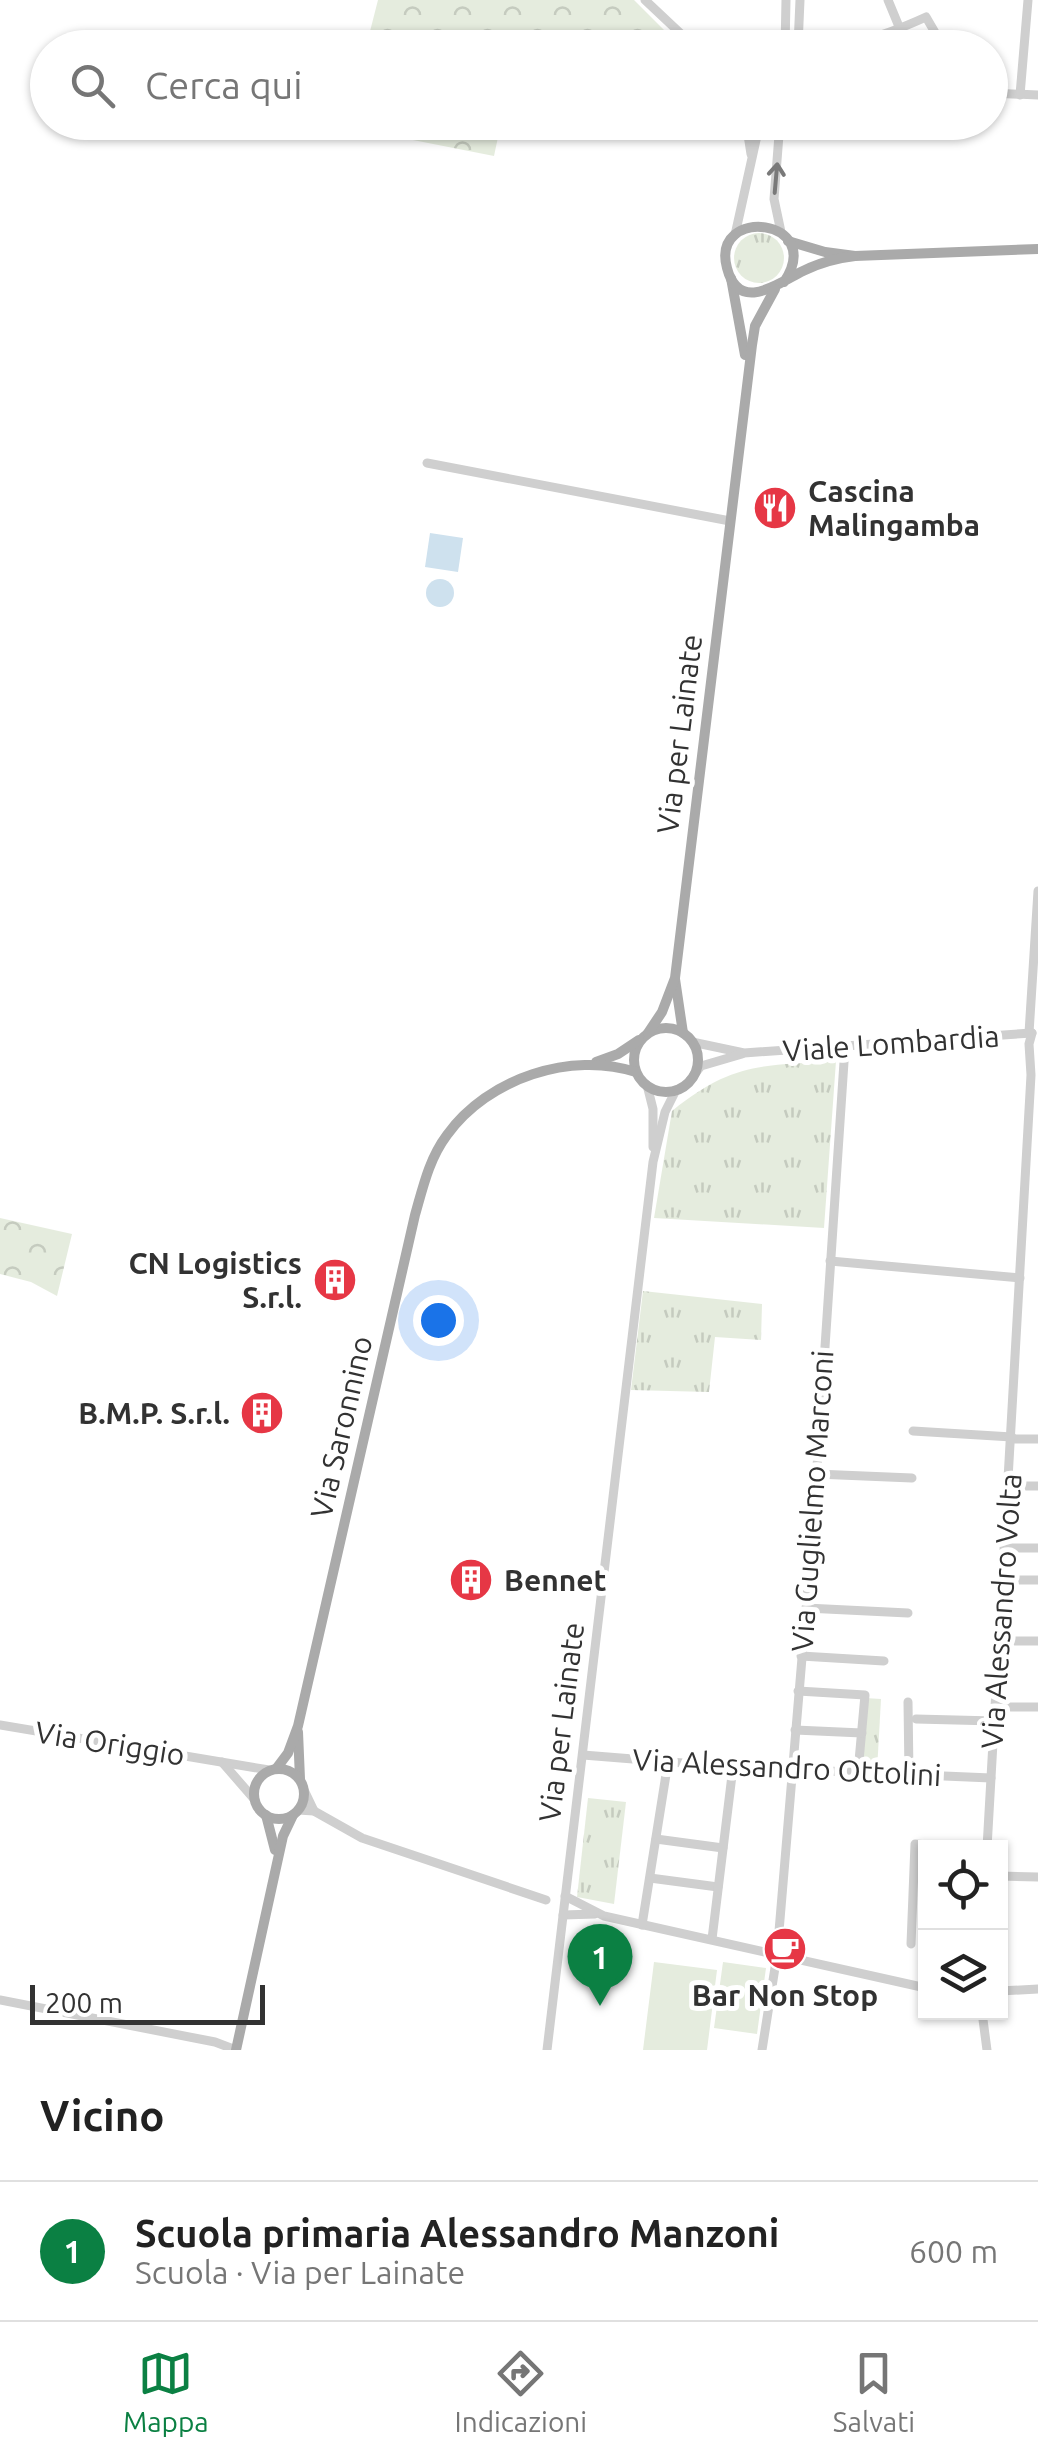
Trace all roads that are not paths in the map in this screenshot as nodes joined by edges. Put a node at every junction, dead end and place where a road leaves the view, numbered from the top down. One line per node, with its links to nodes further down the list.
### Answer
1 (645, 0): 7 (street)
2 (786, 0): 8 (street)
3 (800, 0): 9 (street)
4 (888, 0): 6 (street)
5 (1028, 0): 13 (street)
6 (900, 29): 10 (street); 11 (street)
7 (677, 30)
8 (785, 30)
9 (799, 30)
10 (897, 30)
11 (934, 30)
12 (1008, 94): 13 (street)
13 (1020, 94): 14 (street)
14 (1038, 95)
15 (749, 140): 19 (street)
16 (756, 140): 19 (street)
17 (775, 140): 18 (street)
18 (779, 141): 21 (street, one-way to 18)
19 (752, 162): 20 (street)
20 (735, 235): 21 (main road); 24 (main road)
21 (784, 236): 23 (main road); 25 (main road)
22 (1038, 248): 23 (main road)
23 (855, 256): 25 (main road)
24 (732, 278): 25 (main road); 26 (main road)
25 (780, 286): 26 (main road)
26 (747, 376): 28 (main road, Via per Lainate)
27 (428, 463): 28 (street)
28 (730, 521): 30 (main road, Via per Lainate)
29 (1038, 891): 32 (street, Via Alessandro Volta)
30 (674, 978): 31 (main road, Via per Lainate); 33 (main road, Via per Lainate)
31 (683, 1033): 33 (main road); 34 (main road)
32 (1033, 1033): 35 (street, Viale Lombardia); 44 (street, Via Alessandro Volta)
33 (645, 1036): 37 (main road, Via Saronnino); 38 (main road)
34 (692, 1042): 36 (street, Viale Lombardia); 39 (main road)
35 (845, 1047): 36 (street, Viale Lombardia); 43 (street, Via Guglielmo Marconi)
36 (744, 1053): 39 (street, Viale Lombardia)
37 (596, 1062): 38 (main road, Via Saronnino); 69 (main road, Via Saronnino)
38 (636, 1072): 40 (main road)
39 (690, 1080): 41 (main road)
40 (646, 1085): 41 (main road); 42 (street, Via per Lainate)
41 (676, 1090): 42 (street, Via per Lainate)
42 (653, 1162): 72 (street, Via per Lainate)
43 (830, 1262): 44 (street); 48 (street, Via Guglielmo Marconi)
44 (1020, 1278): 46 (street, Via Alessandro Volta)
45 (913, 1430): 46 (street)
46 (1012, 1438): 47 (street); 50 (street, Via Alessandro Volta)
47 (1038, 1438)
48 (816, 1474): 49 (street); 56 (street, Via Guglielmo Marconi)
49 (912, 1478)
50 (1010, 1486): 51 (street); 52 (street, Via Alessandro Volta)
51 (1038, 1486)
52 (1006, 1548): 53 (street); 54 (street, Via Alessandro Volta)
53 (1038, 1548)
54 (1004, 1580): 55 (street); 58 (street, Via Alessandro Volta)
55 (1038, 1580)
56 (806, 1608): 57 (street); 60 (street, Via Guglielmo Marconi)
57 (908, 1613)
58 (1000, 1641): 59 (street); 64 (street, Via Alessandro Volta)
59 (1038, 1641)
60 (801, 1656): 61 (street); 62 (street, Via Guglielmo Marconi)
61 (884, 1662)
62 (798, 1691): 70 (street, Via Guglielmo Marconi); 71 (street)
63 (908, 1702): 79 (street)
64 (996, 1707): 65 (street); 67 (street, Via Alessandro Volta)
65 (1038, 1707)
66 (916, 1719): 67 (street)
67 (995, 1721): 81 (street, Via Alessandro Volta)
68 (0, 1725): 73 (street, Via Origgio)
69 (298, 1726): 76 (main road, Via Saronnino); 80 (main road, Via Saronnino)
70 (795, 1730): 71 (street); 77 (street, Via Guglielmo Marconi)
71 (862, 1732): 78 (street)
72 (583, 1754): 74 (street, Via Alessandro Ottolini); 96 (street, Via per Lainate)
73 (220, 1760): 76 (street, Via Origgio); 83 (street, Via Origgio)
74 (668, 1762): 75 (street, Via Alessandro Ottolini); 87 (street)
75 (733, 1766): 77 (street, Via Alessandro Ottolini); 90 (street)
76 (272, 1770): 80 (main road); 83 (main road)
77 (792, 1770): 78 (street, Via Alessandro Ottolini); 103 (street, Via Guglielmo Marconi)
78 (858, 1772): 79 (street, Via Alessandro Ottolini)
79 (909, 1774): 81 (street, Via Alessandro Ottolini)
80 (300, 1778): 82 (main road)
81 (991, 1778): 88 (street, Via Alessandro Volta)
82 (304, 1790): 84 (street); 85 (main road)
83 (255, 1800): 86 (main road)
84 (314, 1810): 85 (street); 97 (street)
85 (296, 1813): 86 (main road); 91 (main road)
86 (266, 1816): 91 (main road)
87 (656, 1839): 90 (street); 94 (street)
88 (987, 1840)
89 (918, 1844): 102 (street)
90 (723, 1848): 95 (street)
91 (276, 1866): 109 (main road)
92 (1008, 1876): 93 (street)
93 (1038, 1877)
94 (650, 1878): 95 (street); 100 (street)
95 (718, 1887): 101 (street)
96 (565, 1896): 98 (street); 99 (street, Via per Lainate)
97 (546, 1900)
98 (598, 1914): 99 (street); 100 (street)
99 (563, 1915): 110 (street, Via per Lainate)
100 (642, 1925): 101 (street)
101 (712, 1939): 103 (street)
102 (911, 1944)
103 (777, 1954): 104 (street); 111 (street, Via Guglielmo Marconi)
104 (918, 1986)
105 (1038, 1990): 106 (street)
106 (1008, 1992)
107 (0, 2000): 109 (street)
108 (983, 2020): 112 (street)
109 (236, 2050)
110 (547, 2050)
111 (762, 2050)
112 (987, 2050)

